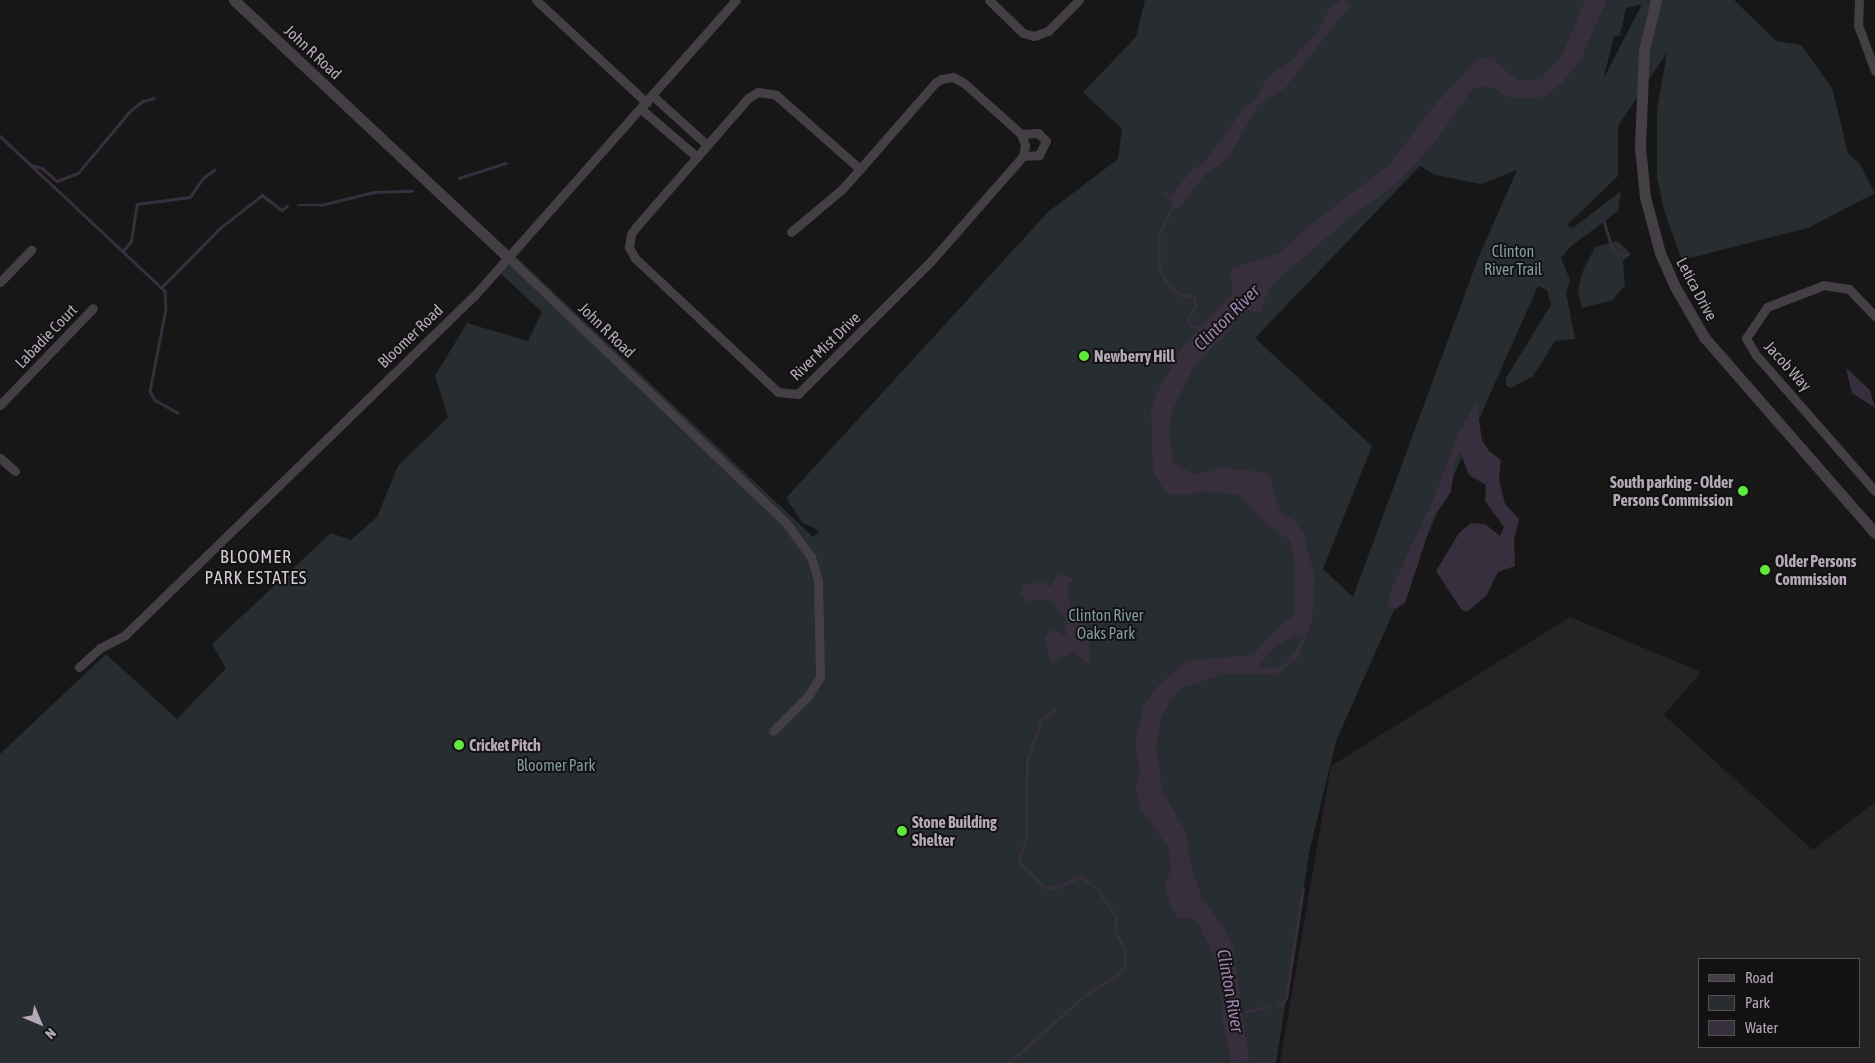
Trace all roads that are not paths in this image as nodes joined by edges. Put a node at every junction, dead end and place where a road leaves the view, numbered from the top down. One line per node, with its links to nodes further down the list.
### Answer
1 (234, 0): 17 (street, John R Road)
2 (536, 0): 9 (street)
3 (736, 0): 9 (street, Bloomer Road)
4 (989, 0): 5 (street)
5 (1079, 0)
6 (1656, 0): 25 (street, Letica Drive)
7 (1859, 0): 8 (street)
8 (1875, 71)
9 (647, 102): 11 (street); 13 (street); 17 (street, Bloomer Road)
10 (1021, 134): 12 (street); 12 (street, River Mist Drive); 14 (street)
11 (707, 145): 13 (street, River Mist Drive); 14 (street, River Mist Drive)
12 (1023, 156): 13 (street, River Mist Drive)
13 (697, 157)
14 (860, 169): 15 (street)
15 (791, 232)
16 (31, 250): 18 (street)
17 (509, 258): 26 (street, Bloomer Road); 27 (street, John R Road)
18 (0, 282)
19 (93, 308): 21 (street, Labadie Court)
20 (1875, 316): 24 (street, Jacob Way)
21 (0, 406)
22 (0, 458): 23 (street)
23 (15, 471)
24 (1875, 491)
25 (1875, 533)
26 (79, 667)
27 (773, 731)

